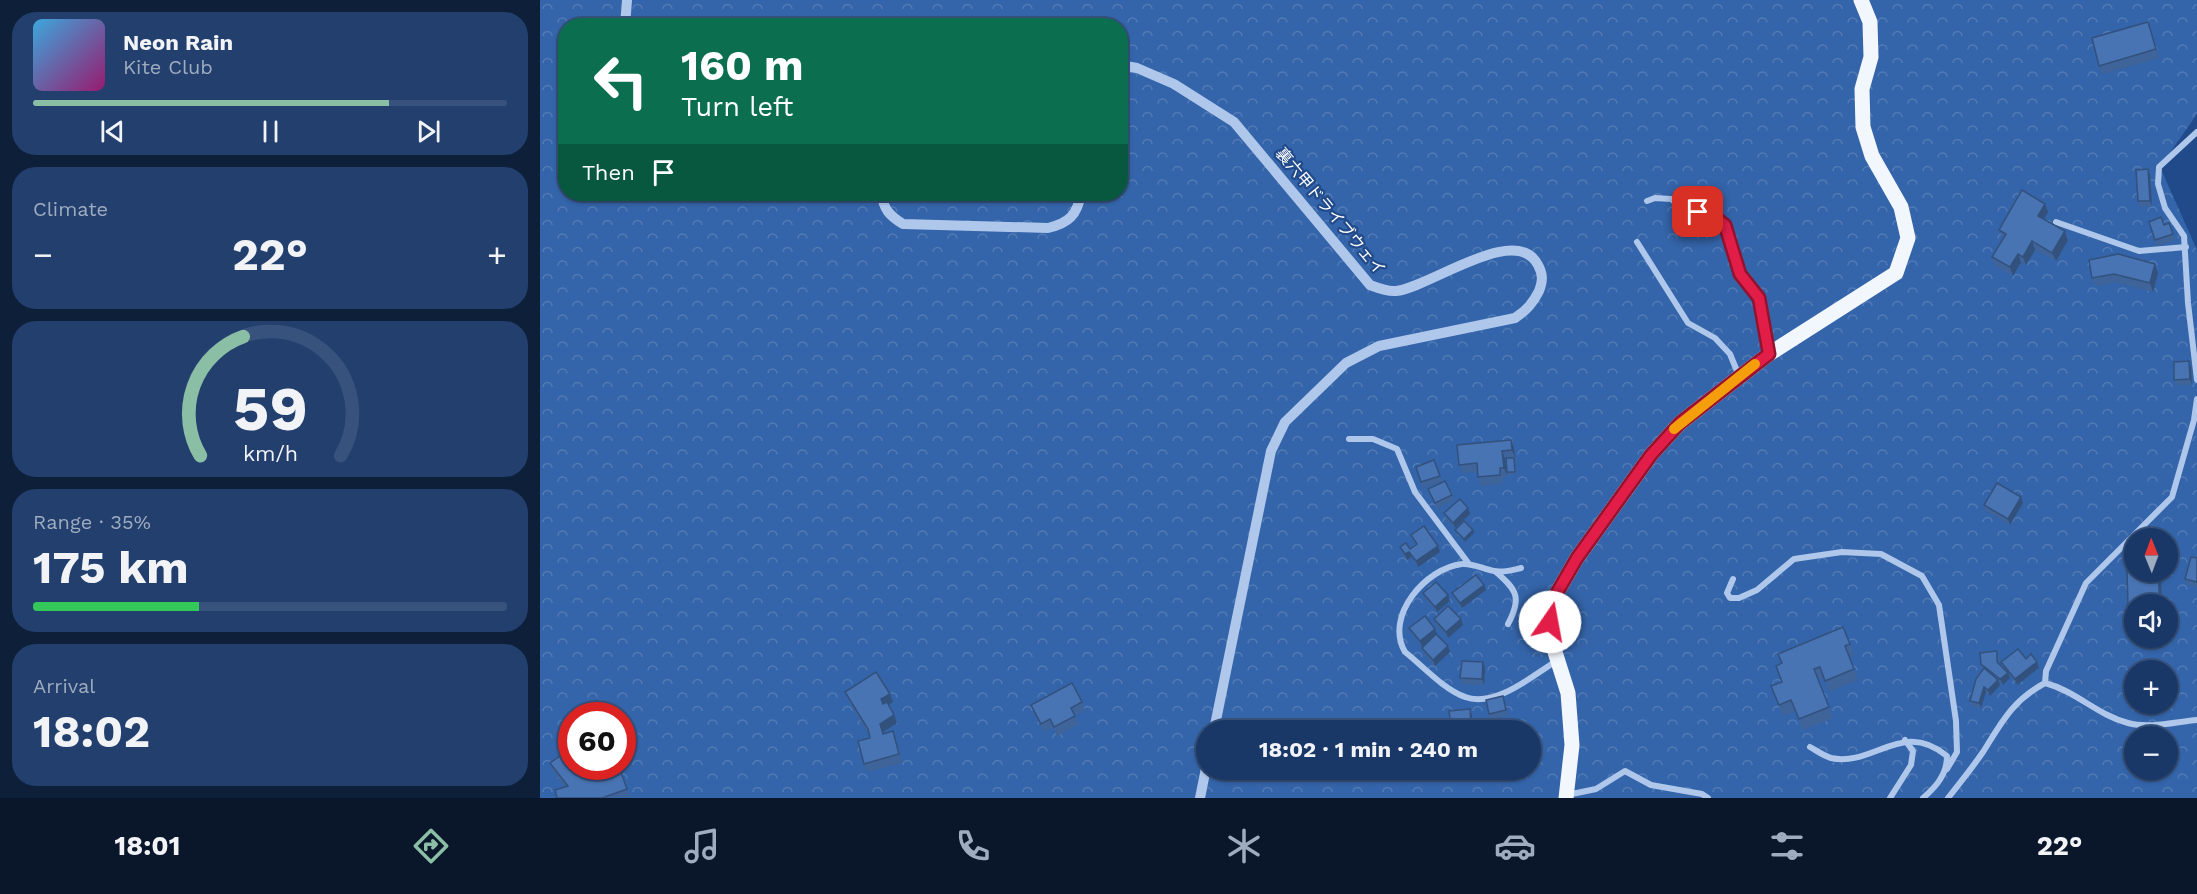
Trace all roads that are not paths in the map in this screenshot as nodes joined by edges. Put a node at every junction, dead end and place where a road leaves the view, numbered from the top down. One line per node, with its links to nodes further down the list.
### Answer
1 (627, 0): 3 (street)
2 (1861, 0): 12 (main road)
3 (626, 18)
4 (1128, 66): 24 (street, 裏六甲ドライブウェイ)
5 (2197, 132): 11 (street)
6 (883, 201): 7 (street)
7 (1080, 201)
8 (1647, 201): 12 (street)
9 (2056, 222): 11 (street)
10 (1637, 242): 13 (street)
11 (2186, 248): 14 (street)
12 (1769, 354): 13 (main road)
13 (1739, 376): 22 (main road)
14 (2197, 380)
15 (2197, 399): 23 (street)
16 (1349, 439): 17 (street)
17 (1469, 564): 19 (street); 22 (street)
18 (1521, 568): 19 (street)
19 (1496, 572): 21 (street)
20 (1733, 579): 28 (street)
21 (1508, 624)
22 (1558, 660): 30 (main road)
23 (2045, 683): 25 (street); 35 (street)
24 (1216, 720)
25 (2197, 720)
26 (1905, 740): 27 (street); 28 (street); 33 (street)
27 (1810, 747)
28 (1947, 769): 34 (street)
29 (1204, 780): 31 (street)
30 (1566, 796): 32 (street)
31 (1200, 798)
32 (1708, 798)
33 (1890, 798)
34 (1923, 798)
35 (1948, 798)

